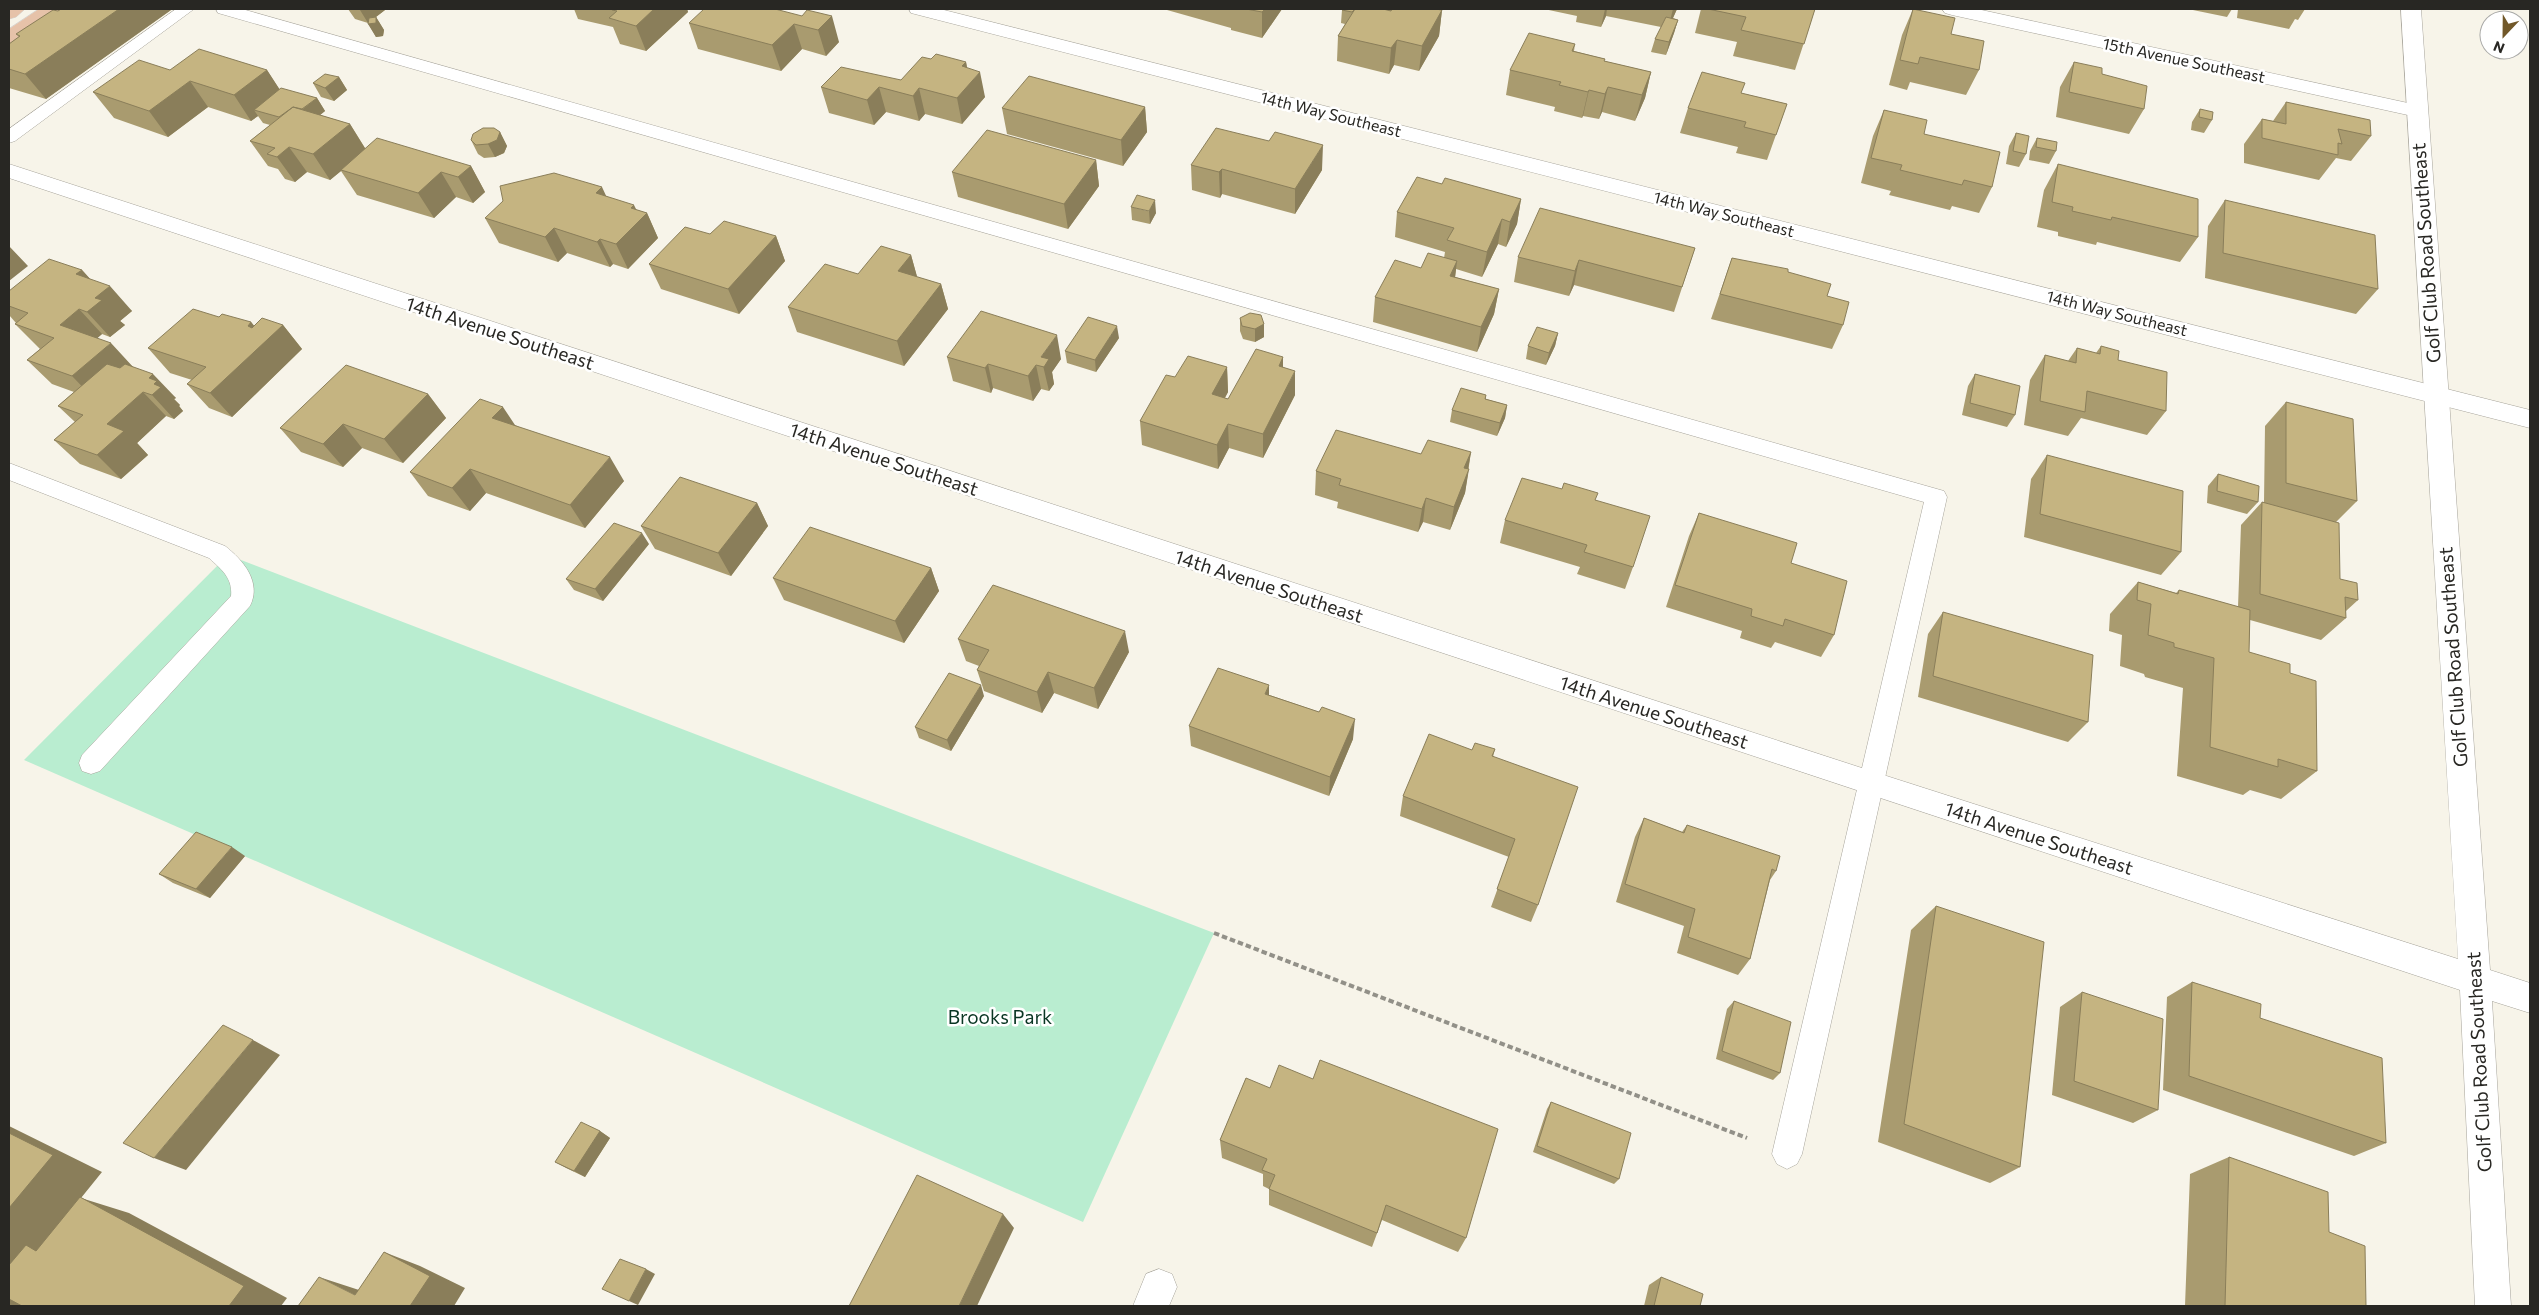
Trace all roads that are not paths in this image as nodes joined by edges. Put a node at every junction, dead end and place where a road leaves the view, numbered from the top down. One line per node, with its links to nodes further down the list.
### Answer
1 (15, 9): 8 (main road)
2 (52, 9): 9 (main road)
3 (186, 9): 11 (lane)
4 (224, 9): 17 (lane)
5 (918, 9): 13 (street, 14th Way Southeast)
6 (1952, 9): 10 (street, 15th Avenue Southeast)
7 (2411, 9): 10 (street, Golf Club Road Southeast)
8 (9, 13)
9 (9, 38)
10 (2417, 111): 13 (street, Golf Club Road Southeast)
11 (9, 137)
12 (9, 171): 17 (street, 14th Avenue Southeast)
13 (2436, 395): 14 (street, 14th Way Southeast); 18 (street, Golf Club Road Southeast)
14 (2530, 419)
15 (9, 471): 16 (lane)
16 (90, 763)
17 (1870, 784): 18 (street, 14th Avenue Southeast); 20 (lane)
18 (2475, 979): 19 (street, 14th Avenue Southeast); 21 (street, Golf Club Road Southeast)
19 (2530, 998)
20 (1788, 1154)
21 (2493, 1306)

